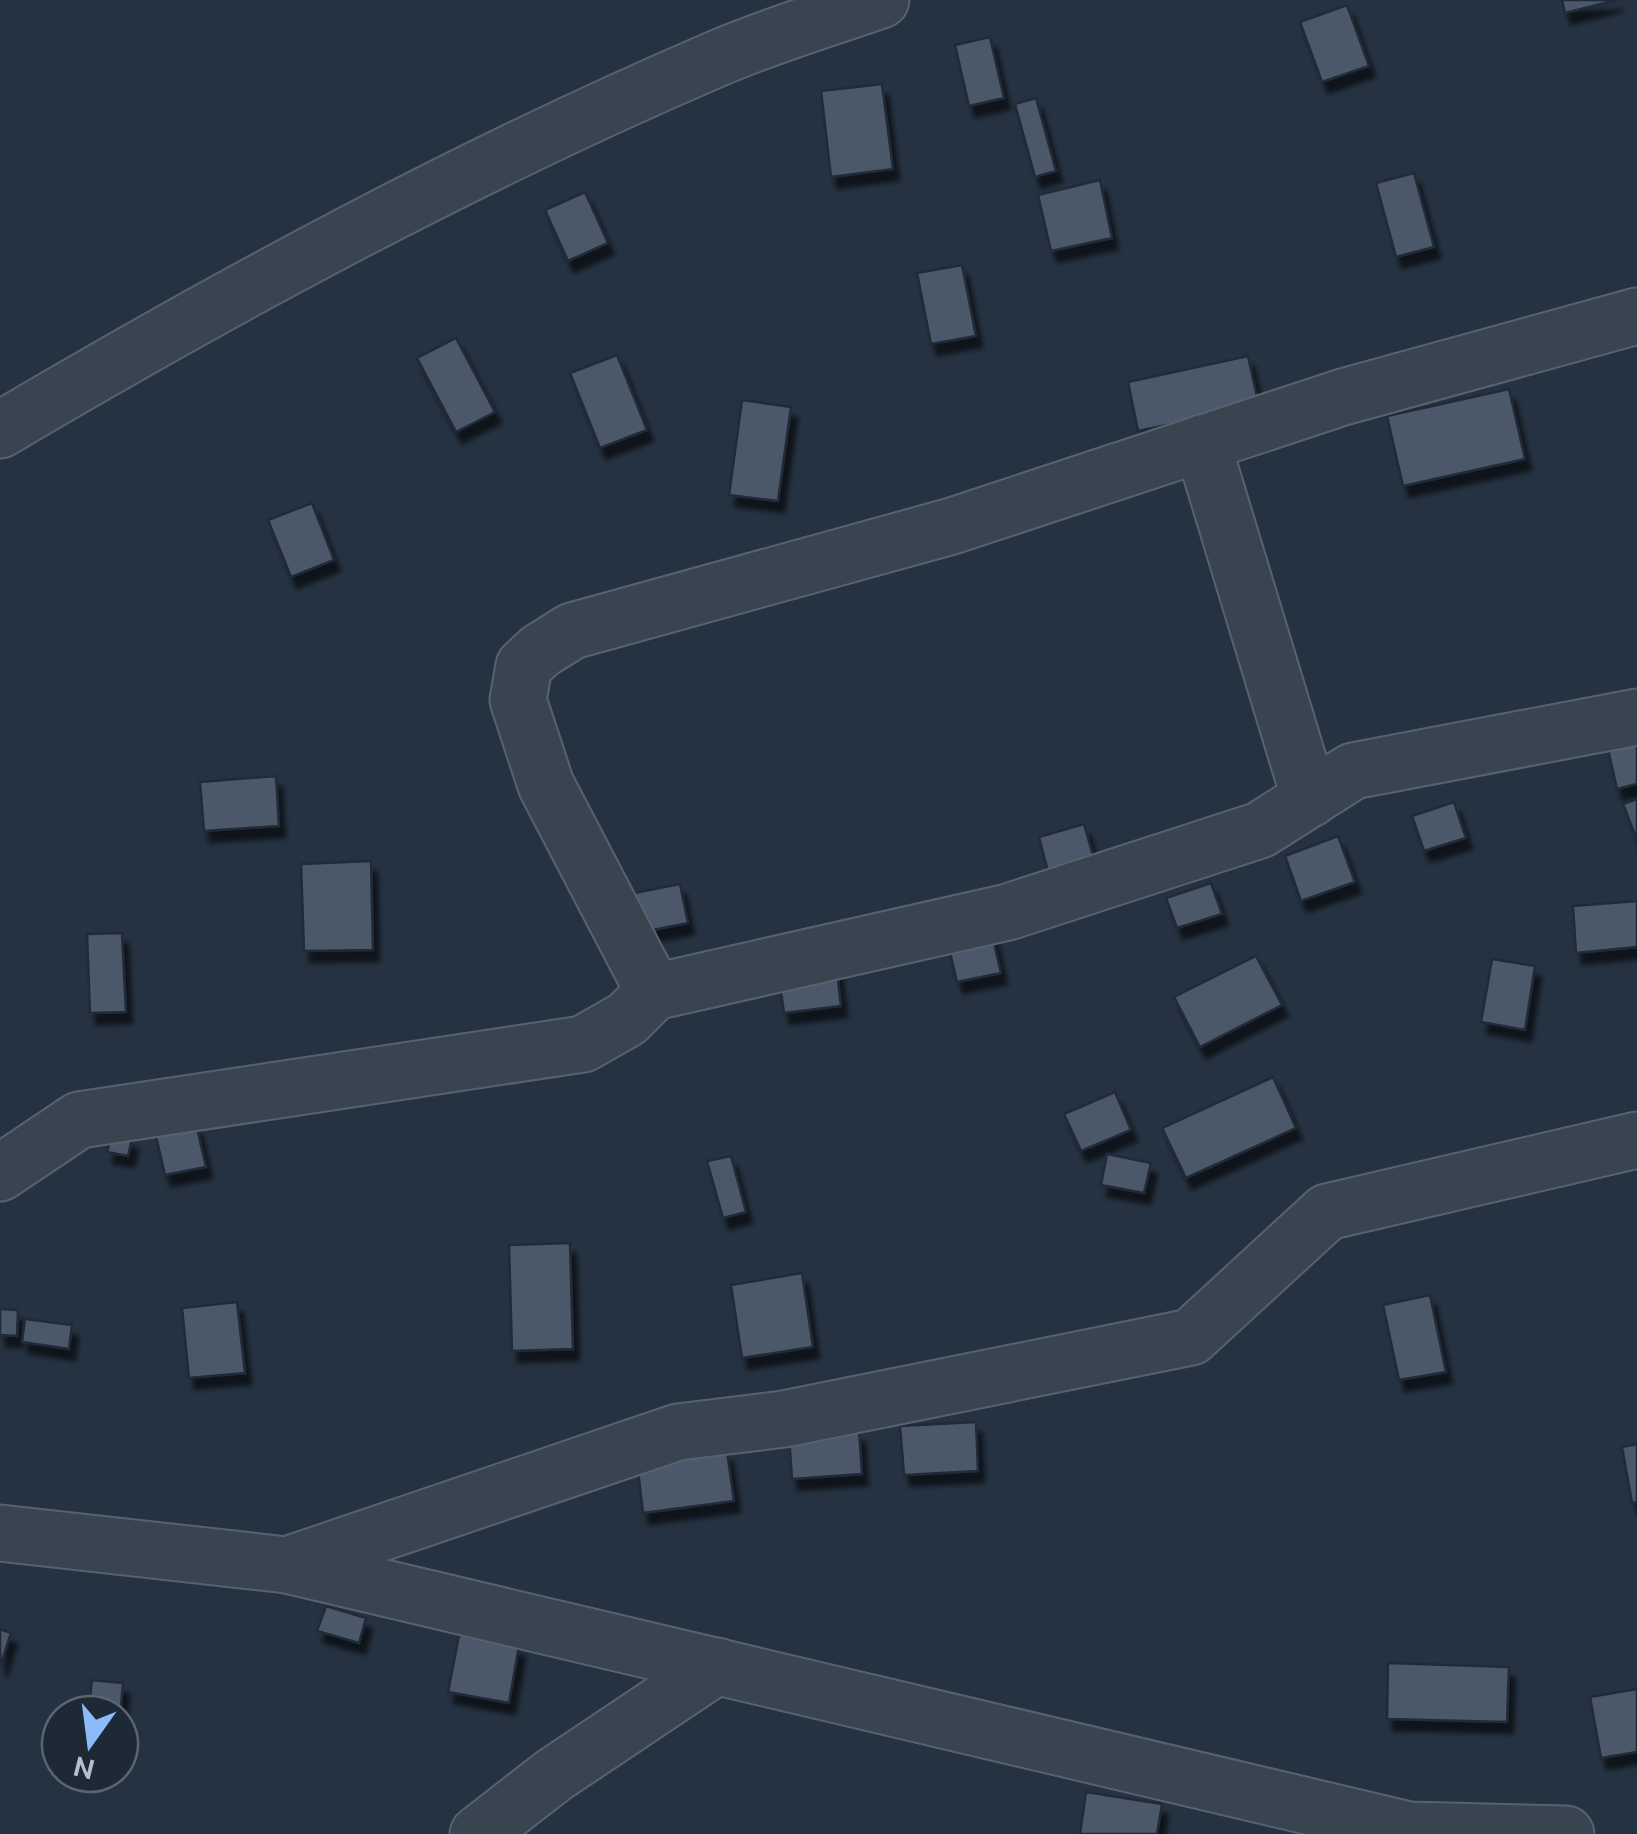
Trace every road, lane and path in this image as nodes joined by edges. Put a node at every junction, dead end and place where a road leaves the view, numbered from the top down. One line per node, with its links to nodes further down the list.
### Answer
1 (881, 0): 3 (street)
2 (1637, 316): 4 (street)
3 (0, 430)
4 (1202, 443): 6 (street); 7 (street)
5 (1637, 717): 6 (street)
6 (1310, 798): 7 (street)
7 (654, 992): 9 (street)
8 (1637, 1140): 11 (street)
9 (0, 1173)
10 (0, 1533): 11 (street)
11 (287, 1565): 12 (street)
12 (717, 1666): 13 (street); 14 (street)
13 (478, 1834)
14 (1566, 1834)

